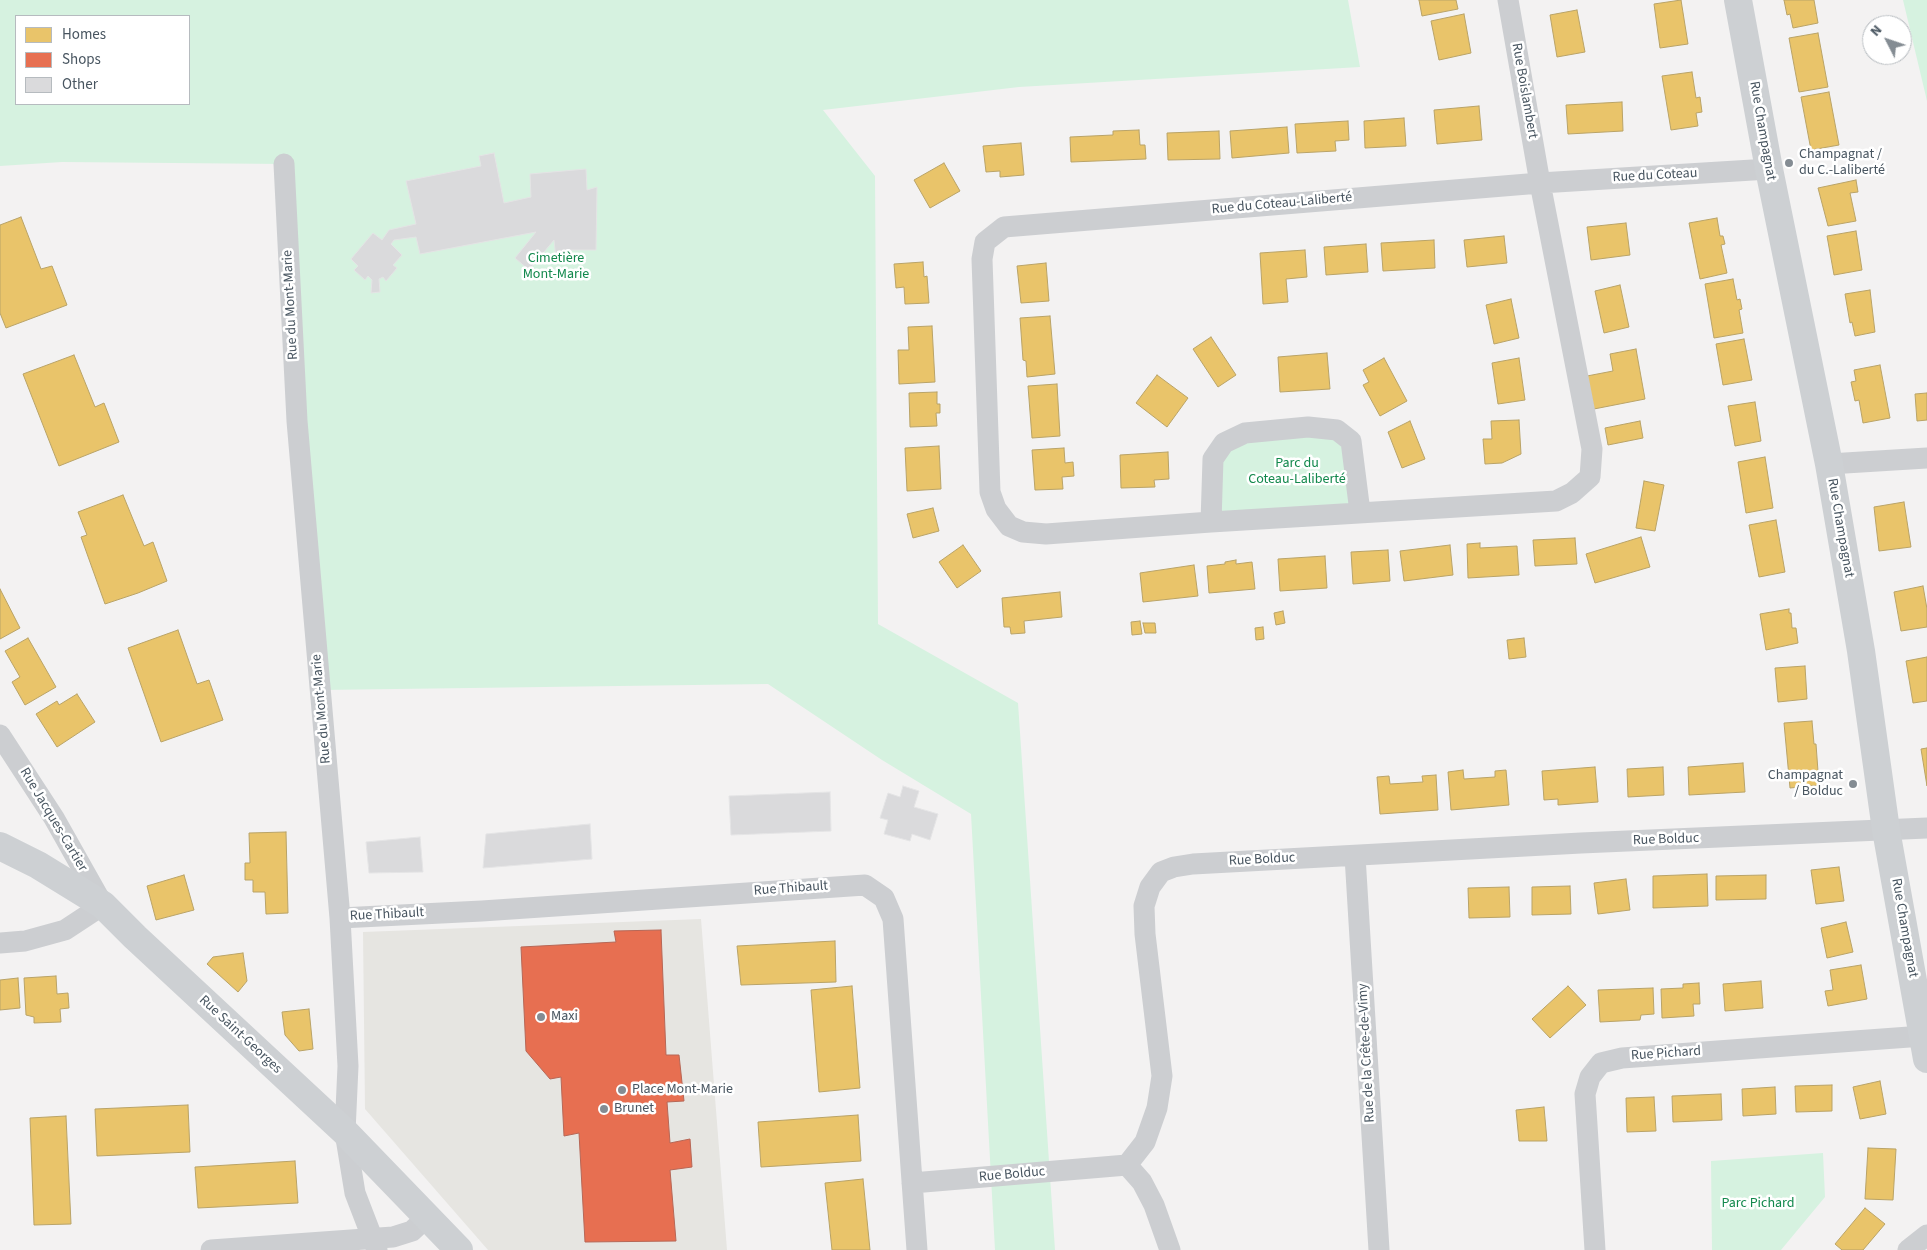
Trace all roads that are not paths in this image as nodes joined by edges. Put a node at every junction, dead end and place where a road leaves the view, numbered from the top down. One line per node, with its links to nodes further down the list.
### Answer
1 (1508, 0): 5 (street, Rue Boislambert)
2 (1738, 0): 4 (street, Rue Champagnat)
3 (284, 164): 16 (street, Rue du Mont-Marie)
4 (1769, 169): 5 (street, Rue du Coteau); 7 (street, Rue Champagnat)
5 (1540, 183): 8 (street, Rue du Coteau-Laliberté); 9 (street, Rue du Coteau-Laliberté)
6 (1927, 458): 7 (street)
7 (1829, 464): 12 (street, Rue Champagnat)
8 (1360, 512): 9 (street, Rue du Coteau-Laliberté); 9 (street)
9 (1212, 522)
10 (0, 735): 15 (street, Rue Jacques-Cartier)
11 (1927, 828): 12 (street, Rue Bolduc)
12 (1886, 830): 14 (street, Rue Bolduc); 18 (street, Rue Champagnat)
13 (0, 846): 15 (street, Rue Saint-Georges)
14 (1355, 856): 20 (street, Rue Bolduc); 29 (street, Rue de la Crête-de-Vimy)
15 (104, 905): 17 (street); 19 (street, Rue Saint-Georges)
16 (340, 918): 19 (street, Rue du Mont-Marie); 21 (street, Rue Thibault)
17 (0, 943)
18 (1925, 1048): 30 (street, Rue Pichard)
19 (345, 1132): 22 (street, Rue Saint-Georges); 24 (street, Rue du Mont-Marie)
20 (1127, 1165): 21 (street, Rue Bolduc); 28 (street)
21 (912, 1183): 27 (street, Rue Thibault)
22 (428, 1216): 24 (street); 26 (street, Rue Saint-Georges)
23 (1927, 1235): 31 (street)
24 (375, 1244): 25 (street)
25 (211, 1250)
26 (459, 1250)
27 (917, 1250)
28 (1170, 1250)
29 (1379, 1250)
30 (1595, 1250)
31 (1908, 1250)

